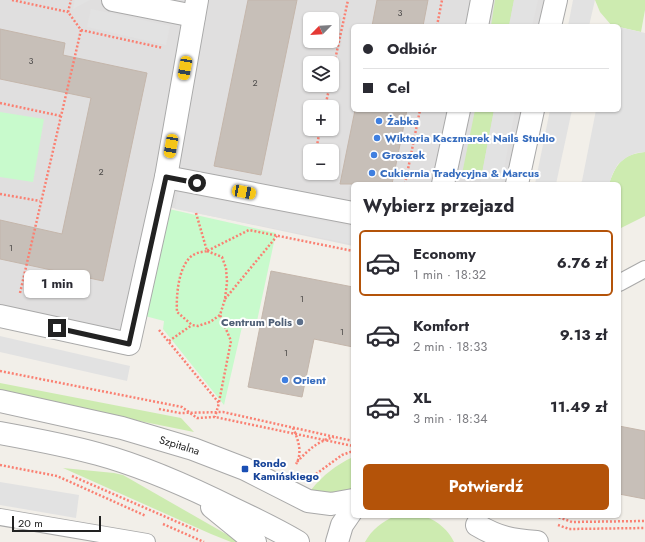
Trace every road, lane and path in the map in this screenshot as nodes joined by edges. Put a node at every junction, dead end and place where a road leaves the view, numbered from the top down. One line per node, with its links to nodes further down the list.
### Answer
1 (12, 0): 9 (path)
2 (71, 0): 9 (path)
3 (113, 0): 8 (street)
4 (348, 0): 15 (path)
5 (442, 0): 10 (path)
6 (482, 0): 11 (street)
7 (556, 0): 12 (street)
8 (195, 8): 14 (street)
9 (68, 12): 13 (path)
10 (437, 24)
11 (477, 24)
12 (550, 24)
13 (81, 30): 14 (path); 20 (path)
14 (188, 53): 21 (street)
15 (336, 56)
16 (0, 103): 20 (path)
17 (420, 112): 22 (path)
18 (459, 112): 23 (street)
19 (533, 112): 24 (street)
20 (61, 116): 26 (path)
21 (166, 177): 28 (street); 37 (street)
22 (405, 182)
23 (443, 182)
24 (517, 182)
25 (0, 194): 26 (path)
26 (40, 201): 34 (path)
27 (196, 213): 30 (path)
28 (351, 213)
29 (277, 236): 30 (path); 31 (path); 35 (path)
30 (207, 251): 35 (path); 38 (path)
31 (351, 251)
32 (645, 269): 33 (lane)
33 (621, 282)
34 (20, 296)
35 (225, 299): 36 (path)
36 (220, 315): 38 (path); 42 (path)
37 (0, 316)
38 (192, 325): 39 (path)
39 (169, 341)
40 (0, 371): 44 (path)
41 (0, 400): 54 (street, Szpitalna)
42 (219, 403)
43 (156, 409): 44 (path)
44 (189, 413): 46 (path); 47 (path)
45 (0, 433): 53 (street)
46 (334, 437): 47 (path); 48 (path)
47 (323, 440): 49 (path); 50 (path)
48 (351, 440)
49 (351, 446)
50 (297, 462)
51 (0, 465): 57 (path)
52 (71, 476): 64 (path)
53 (185, 485): 68 (street); 69 (street)
54 (351, 500)
55 (351, 513): 70 (street)
56 (0, 517): 65 (lane)
57 (148, 517)
58 (561, 518): 59 (path)
59 (645, 521)
60 (162, 523): 67 (path)
61 (554, 523): 63 (path)
62 (476, 528): 71 (street)
63 (645, 528)
64 (201, 533)
65 (113, 539): 66 (lane)
66 (147, 542)
67 (204, 542)
68 (255, 542)
69 (298, 542)
70 (337, 542)
71 (537, 542)

